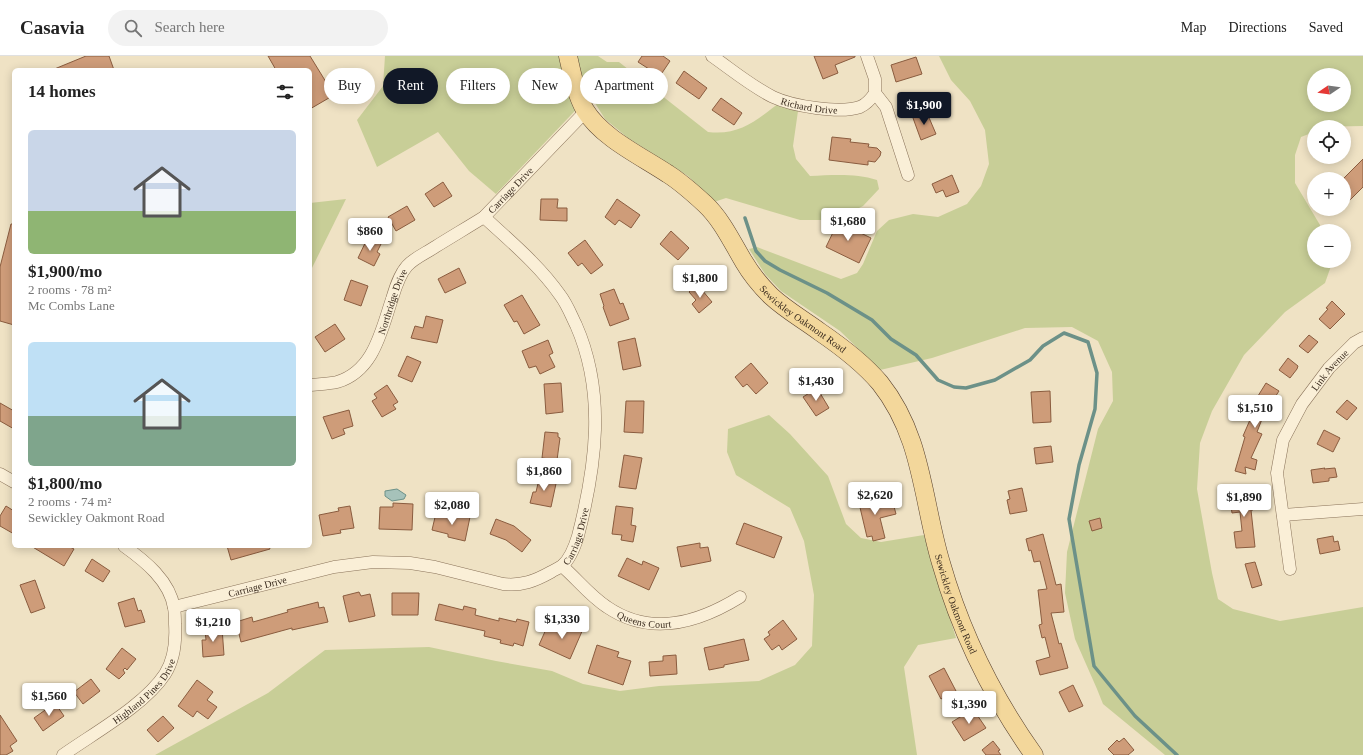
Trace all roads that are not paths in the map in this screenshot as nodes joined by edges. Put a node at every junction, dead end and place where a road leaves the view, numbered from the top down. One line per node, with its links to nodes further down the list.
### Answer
1 (568, 56): 5 (main road, Sewickley Oakmont Road)
2 (712, 56): 4 (street, Richard Drive)
3 (867, 56): 4 (street)
4 (875, 93): 6 (street)
5 (586, 110): 7 (street, Carriage Drive); 20 (main road, Sewickley Oakmont Road)
6 (908, 174)
7 (484, 217): 9 (street, Northridge Drive); 15 (street, Carriage Drive)
8 (1363, 338): 13 (street, Link Avenue)
9 (312, 385)
10 (0, 474): 11 (street)
11 (12, 481)
12 (1363, 508): 13 (street)
13 (1283, 515): 16 (street, Link Avenue)
14 (127, 548): 18 (street, Highland Pines Drive)
15 (562, 566): 17 (street, Queens Court); 18 (street, Carriage Drive)
16 (1290, 569)
17 (740, 596)
18 (174, 607): 19 (street, Highland Pines Drive)
19 (63, 755)
20 (1034, 755)

